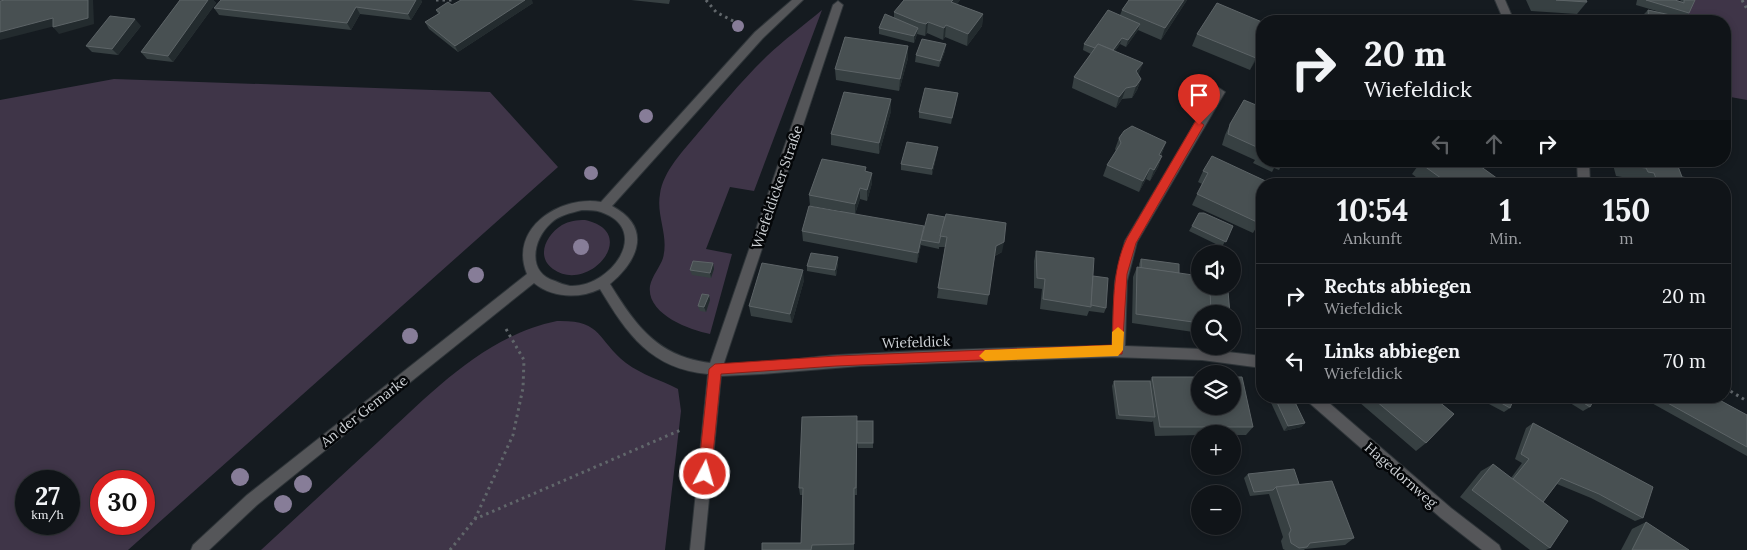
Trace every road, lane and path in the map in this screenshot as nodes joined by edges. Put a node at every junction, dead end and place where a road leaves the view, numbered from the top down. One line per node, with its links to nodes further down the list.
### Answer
1 (436, 0): 2 (path)
2 (454, 0)
3 (706, 0): 10 (path)
4 (798, 0): 10 (street)
5 (1500, 0): 9 (street)
6 (1742, 0): 8 (path)
7 (838, 4): 18 (street, Wiefeldicker Straße)
8 (1747, 9)
9 (1506, 15)
10 (759, 35): 12 (street)
11 (1219, 92): 16 (street)
12 (604, 207): 13 (street); 14 (street)
13 (535, 275): 14 (street); 15 (street, An der Gemarke)
14 (603, 283): 18 (street)
15 (494, 308): 23 (path); 24 (street, An der Gemarke)
16 (1118, 350): 17 (street, Wiefeldick); 18 (street, Wiefeldick)
17 (1256, 361)
18 (715, 369): 22 (street, Wiefeldicker Straße)
19 (1731, 392): 20 (path)
20 (1747, 401)
21 (1319, 403): 27 (street, Hagedornweg)
22 (710, 417): 23 (path); 26 (street, Wiefeldicker Straße)
23 (475, 519): 25 (path)
24 (198, 550)
25 (450, 550)
26 (697, 550)
27 (1494, 550)

